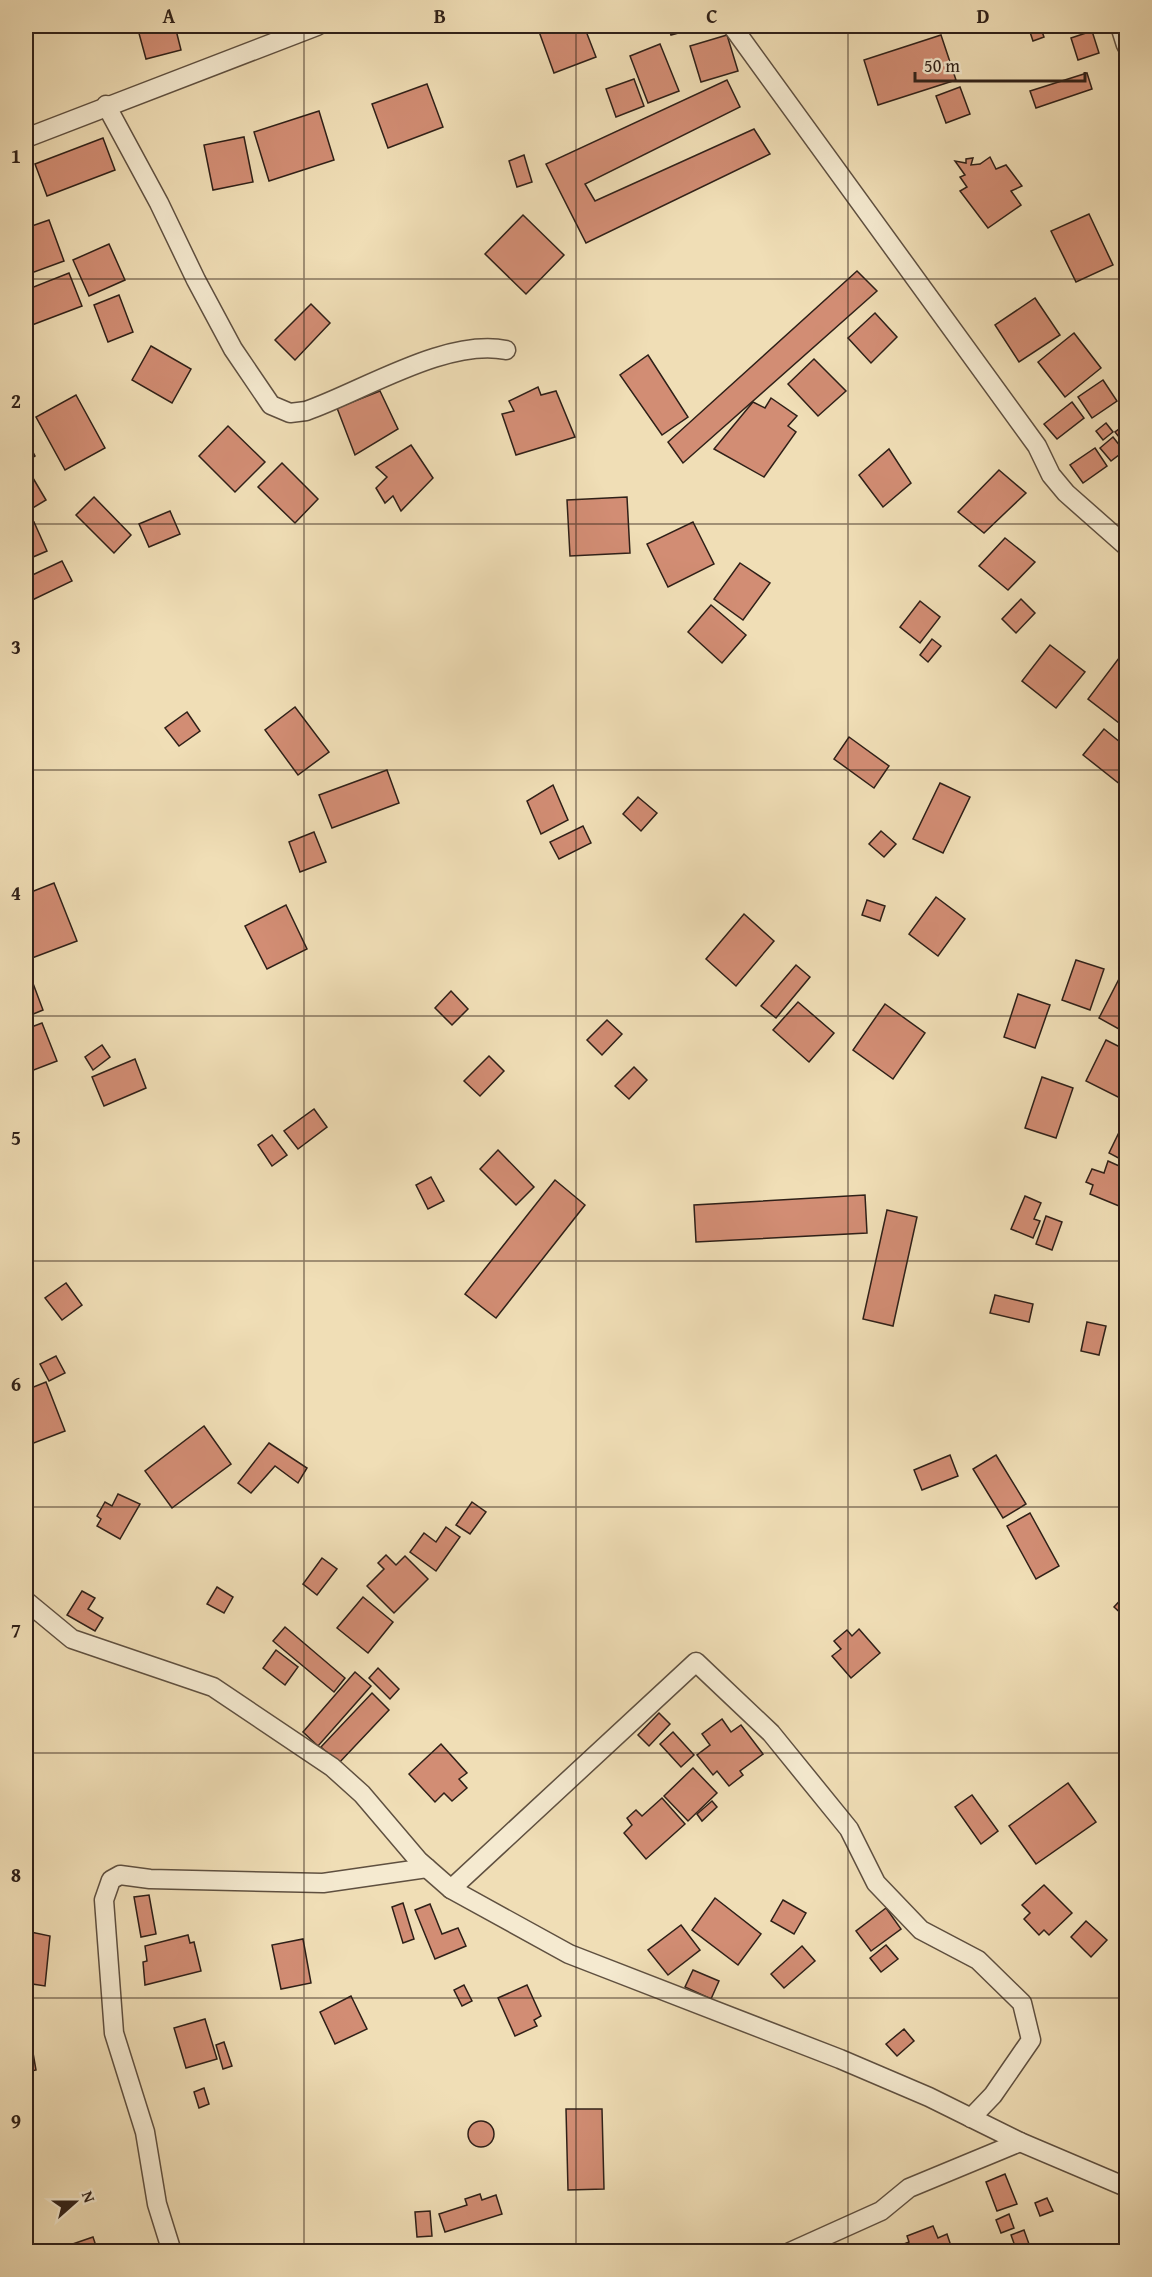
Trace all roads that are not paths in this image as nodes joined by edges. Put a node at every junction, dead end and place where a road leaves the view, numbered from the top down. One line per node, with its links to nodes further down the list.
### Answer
1 (317, 26): 5 (street)
2 (732, 26): 8 (street)
3 (1120, 26): 4 (street)
4 (1126, 45)
5 (106, 105): 6 (street); 7 (street)
6 (26, 138)
7 (506, 350)
8 (1126, 546)
9 (26, 1601): 10 (street)
10 (426, 1868): 11 (street); 15 (street)
11 (451, 1889): 12 (street); 12 (street)
12 (971, 2118): 13 (street)
13 (1020, 2142): 14 (street); 16 (street)
14 (1126, 2187)
15 (172, 2252)
16 (790, 2252)

